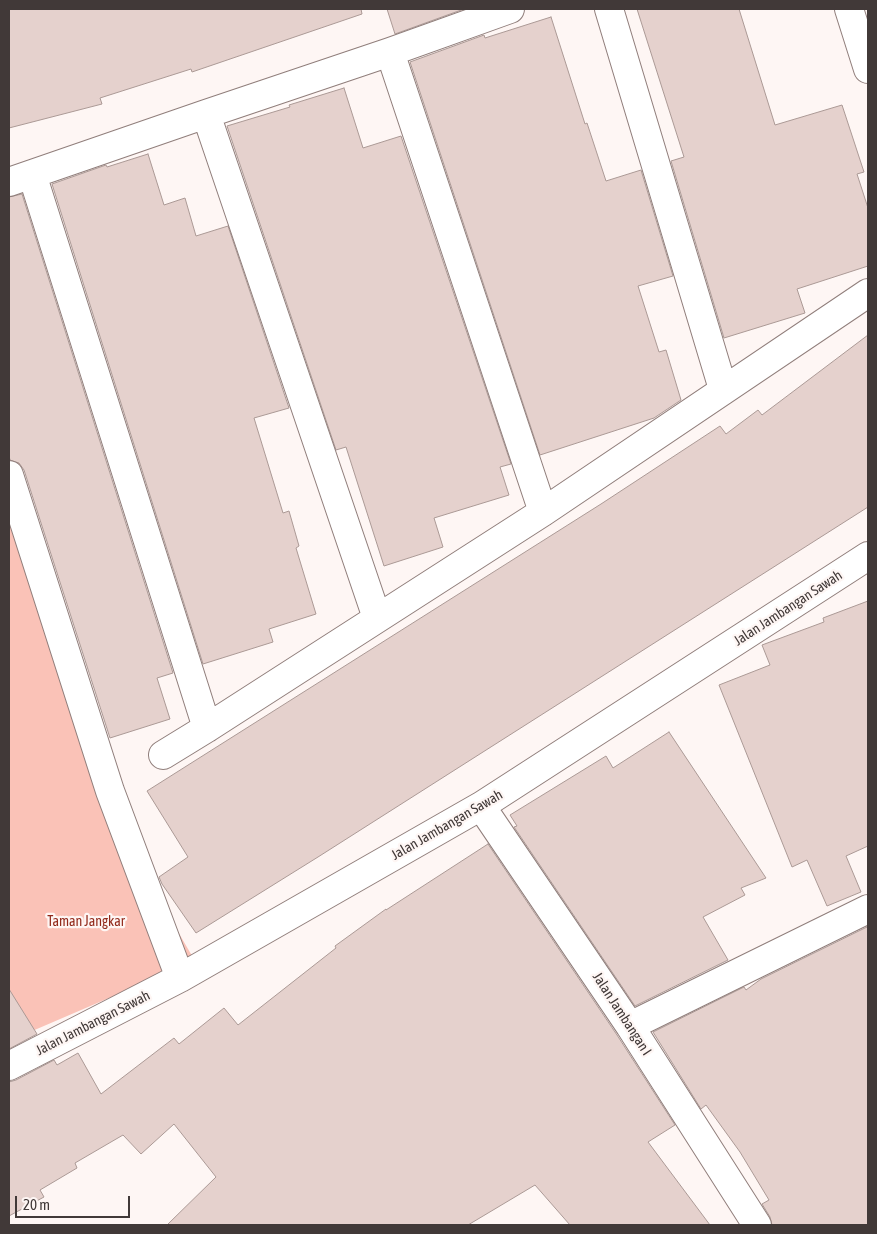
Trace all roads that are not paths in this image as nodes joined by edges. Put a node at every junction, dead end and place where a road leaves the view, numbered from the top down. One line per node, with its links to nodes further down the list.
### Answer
1 (510, 9): 4 (street)
2 (609, 9): 9 (street)
3 (849, 9): 5 (street)
4 (390, 52): 6 (street); 11 (street)
5 (868, 68)
6 (206, 114): 7 (street); 13 (street)
7 (20, 178): 14 (street)
8 (868, 293): 9 (street)
9 (723, 389): 11 (street)
10 (9, 475): 18 (street)
11 (543, 512): 13 (street)
12 (868, 556): 16 (street, Jalan Jambangan Sawah)
13 (377, 618): 14 (street)
14 (207, 728): 15 (street)
15 (163, 756)
16 (482, 806): 18 (street, Jalan Jambangan Sawah); 19 (street, Jalan Jambangan I)
17 (868, 909): 19 (street)
18 (180, 978): 20 (street, Jalan Jambangan Sawah)
19 (630, 1026): 21 (street, Jalan Jambangan I)
20 (9, 1066)
21 (757, 1225)

